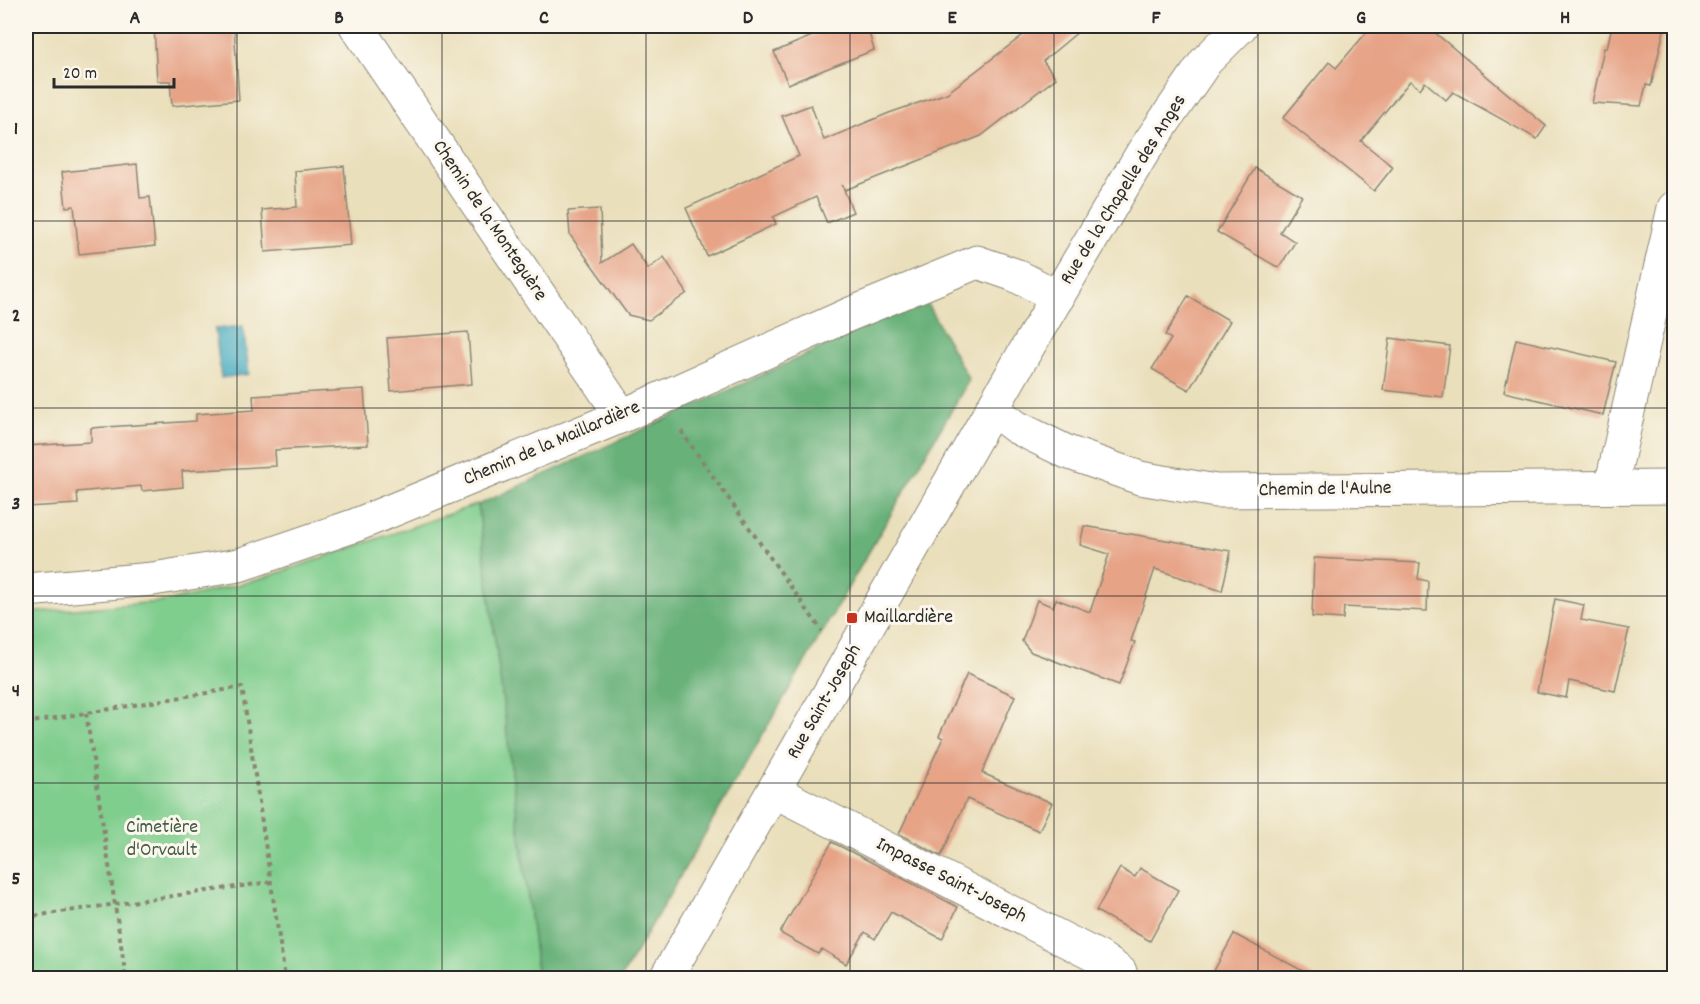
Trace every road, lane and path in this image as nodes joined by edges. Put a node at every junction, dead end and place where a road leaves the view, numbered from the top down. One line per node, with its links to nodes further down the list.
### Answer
1 (356, 26): 8 (street, Chemin de la Monteguère)
2 (1241, 26): 4 (street, Rue de la Chapelle des Anges)
3 (1674, 208): 10 (street)
4 (1058, 297): 5 (street, Rue de la Chapelle des Anges); 6 (street, Chemin de la Maillardière)
5 (1019, 362): 7 (street, Rue Saint-Joseph)
6 (659, 398): 8 (street, Chemin de la Maillardière); 12 (path)
7 (993, 409): 10 (street, Chemin de l'Aulne); 15 (street, Rue Saint-Joseph)
8 (622, 416): 11 (street, Chemin de la Maillardière)
9 (1674, 487): 10 (street, Chemin de l'Aulne)
10 (1611, 488)
11 (26, 590)
12 (828, 640)
13 (86, 713): 14 (path); 16 (path); 17 (path)
14 (26, 723)
15 (774, 790): 21 (street, Rue Saint-Joseph); 22 (street, Impasse Saint-Joseph)
16 (270, 882): 17 (path); 20 (path)
17 (115, 904): 18 (path); 19 (path)
18 (26, 917)
19 (126, 978)
20 (285, 978)
21 (666, 978)
22 (1121, 978)

